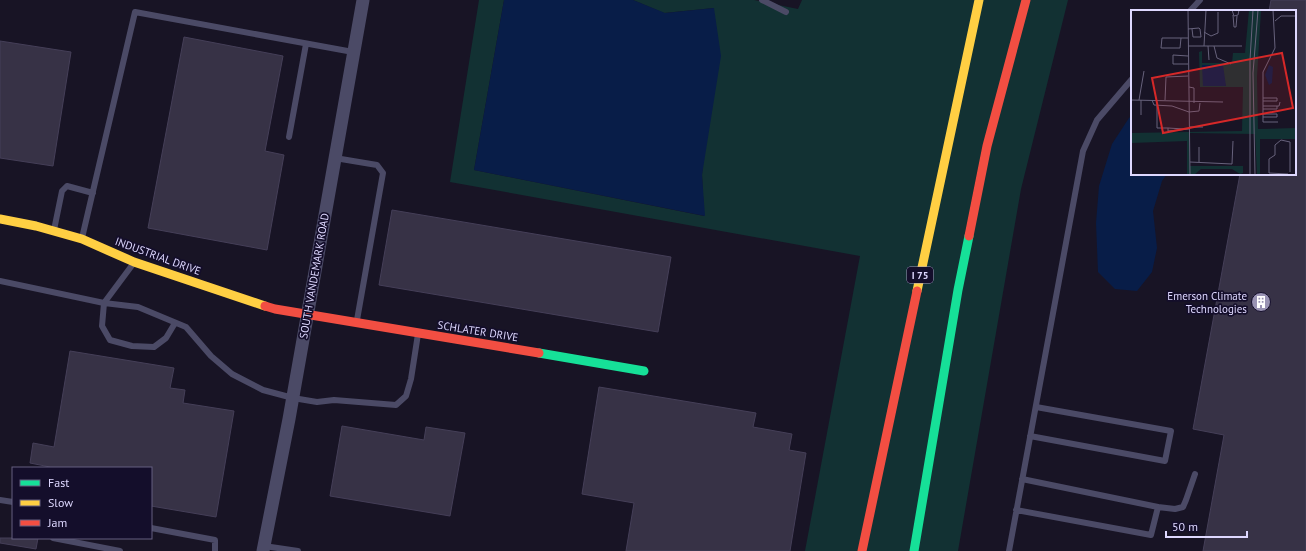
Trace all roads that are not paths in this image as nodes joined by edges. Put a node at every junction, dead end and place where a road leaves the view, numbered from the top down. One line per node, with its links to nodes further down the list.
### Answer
1 (363, 0): 9 (street, SOUTH VANDEMARK ROAD)
2 (762, 0): 7 (lane)
3 (979, 0): 40 (main road, I 75)
4 (1026, 0): 41 (main road)
5 (1200, 0): 6 (lane)
6 (1191, 10)
7 (786, 12)
8 (306, 44): 9 (lane); 11 (lane); 13 (lane)
9 (353, 52): 12 (street, SOUTH VANDEMARK ROAD)
10 (1131, 80): 26 (lane)
11 (289, 137)
12 (335, 158): 20 (street, SOUTH VANDEMARK ROAD); 22 (lane)
13 (93, 192): 15 (lane); 16 (lane)
14 (0, 219): 15 (main road, INDUSTRIAL DRIVE)
15 (54, 231): 16 (main road, INDUSTRIAL DRIVE)
16 (82, 239): 17 (main road, INDUSTRIAL DRIVE)
17 (134, 262): 19 (lane); 20 (main road, INDUSTRIAL DRIVE)
18 (0, 281): 19 (lane)
19 (104, 303): 21 (lane); 21 (lane)
20 (307, 315): 22 (main road, SCHLATER DRIVE); 25 (street, SOUTH VANDEMARK ROAD)
21 (175, 323): 25 (lane)
22 (357, 323): 23 (main road, SCHLATER DRIVE)
23 (418, 333): 24 (main road, SCHLATER DRIVE); 25 (lane)
24 (644, 371)
25 (293, 398): 36 (street, SOUTH VANDEMARK ROAD)
26 (1036, 407): 27 (lane); 27 (lane)
27 (1030, 436): 29 (lane)
28 (1195, 474): 32 (lane)
29 (1022, 479): 32 (lane); 33 (lane)
30 (0, 500): 31 (lane)
31 (12, 502)
32 (1158, 507): 33 (lane)
33 (1016, 510): 42 (lane)
34 (152, 528): 38 (lane)
35 (58, 539): 37 (lane)
36 (263, 548): 39 (lane)
37 (120, 551)
38 (215, 551)
39 (298, 551)
40 (862, 551)
41 (914, 551)
42 (1009, 551)

